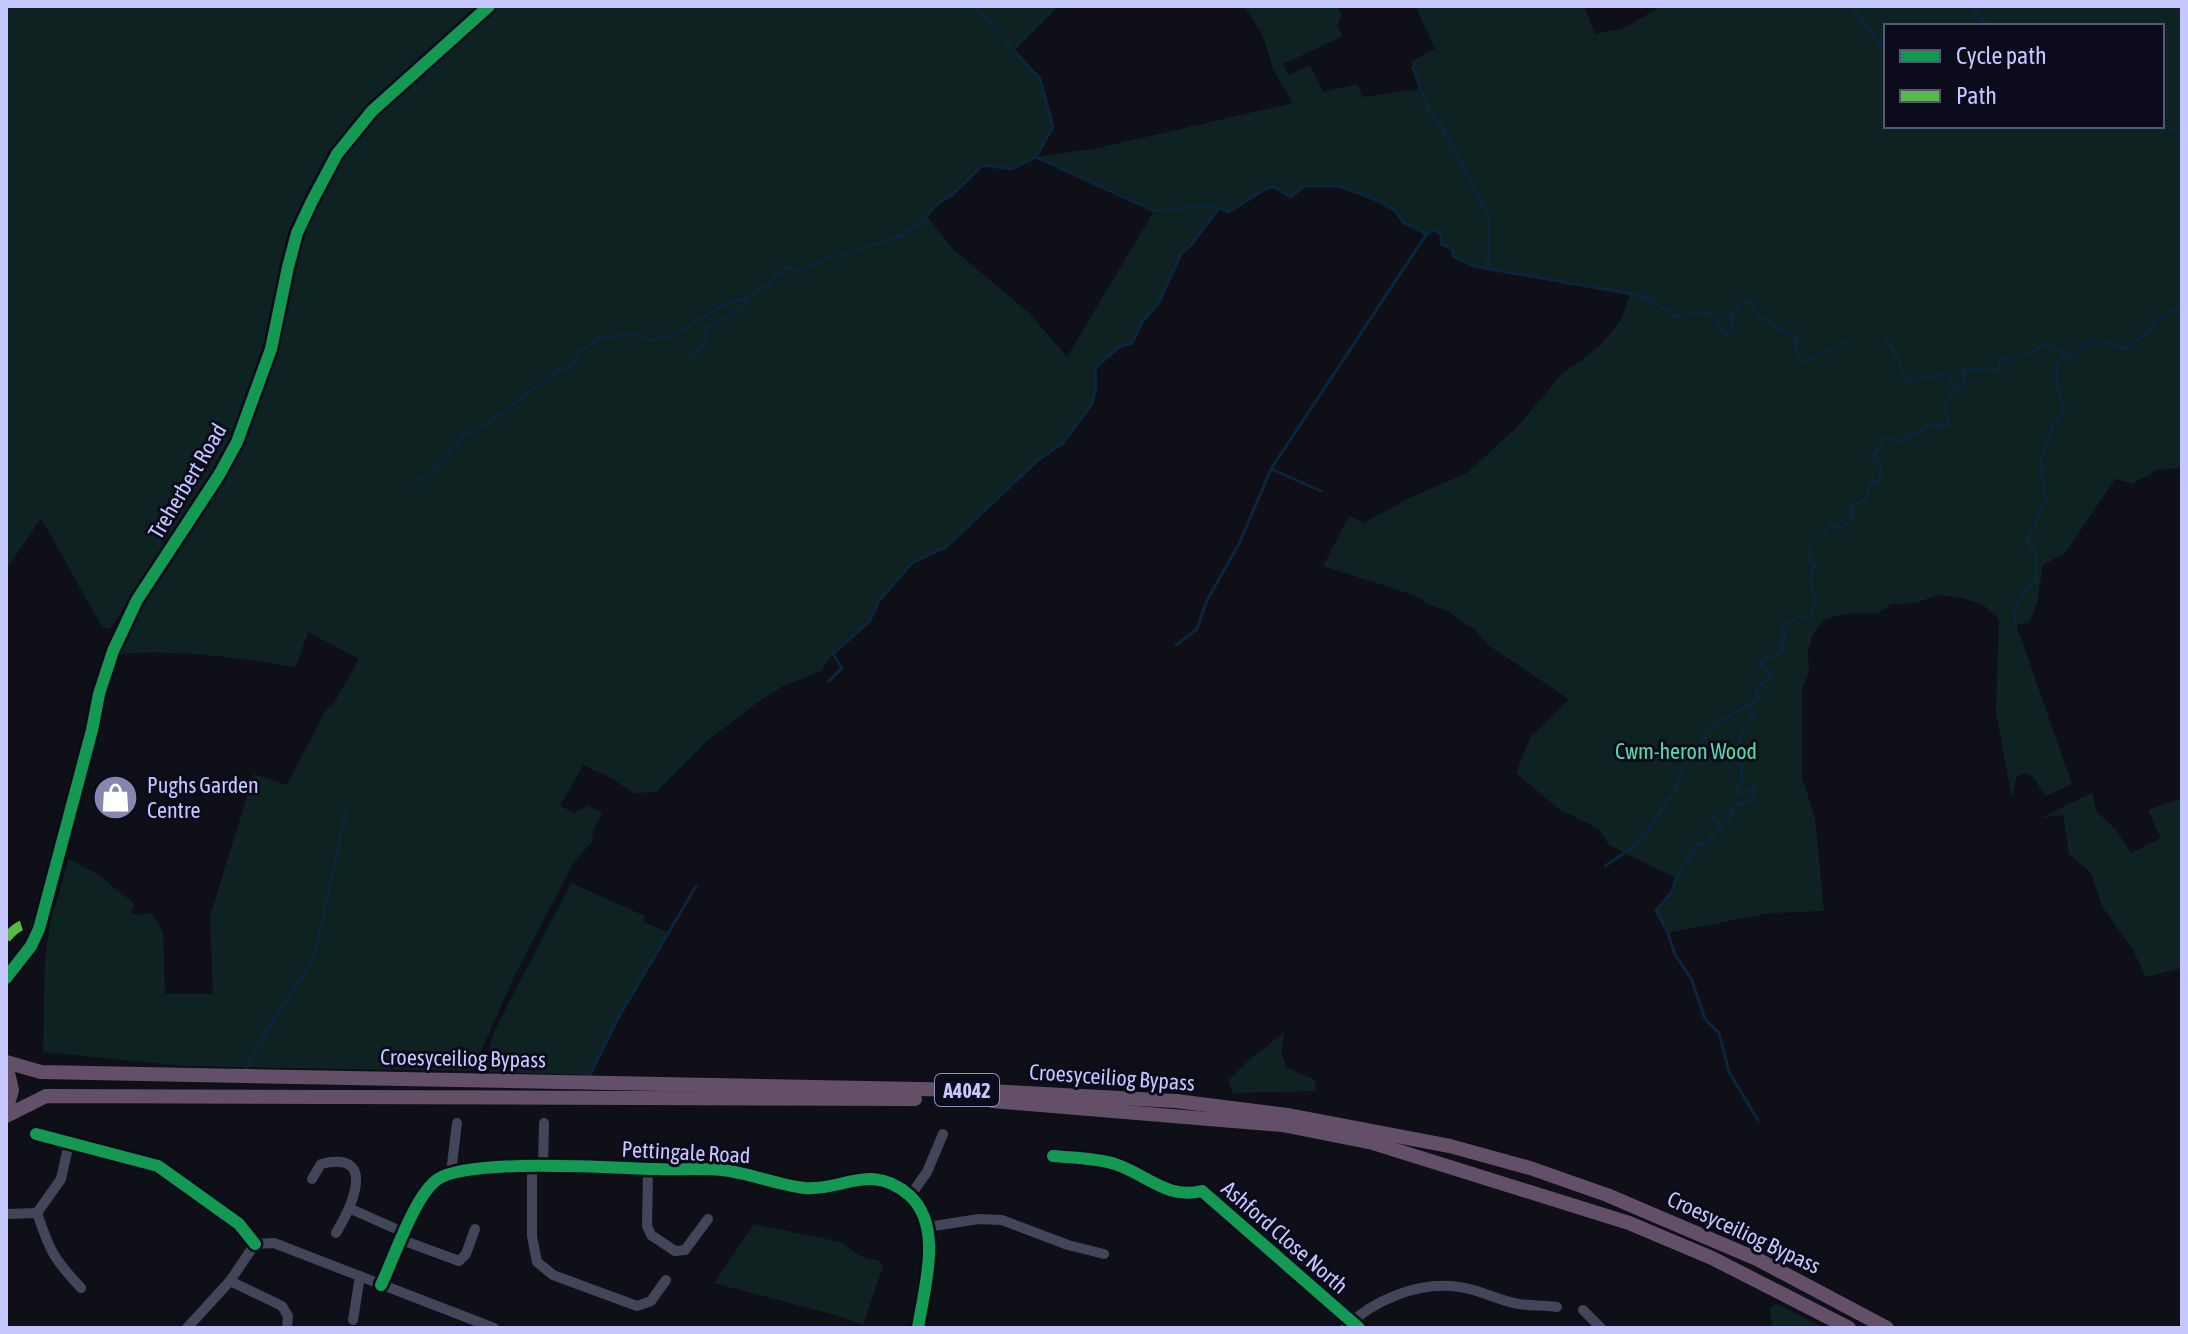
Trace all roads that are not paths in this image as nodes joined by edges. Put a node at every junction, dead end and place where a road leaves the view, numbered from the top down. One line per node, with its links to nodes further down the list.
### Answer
1 (489, 6): 2 (street, Treherbert Road)
2 (6, 978)
3 (6, 1063): 4 (highway); 41 (highway, Croesyceiliog Bypass / A4042)
4 (6, 1114): 40 (highway, Croesyceiliog Bypass / A4042)
5 (457, 1123): 13 (street)
6 (544, 1123): 11 (street)
7 (36, 1134): 9 (street)
8 (943, 1134): 15 (street)
9 (69, 1143): 17 (street); 24 (street)
10 (1053, 1156): 34 (street, Ashford Close North)
11 (538, 1167): 12 (street, Pettingale Road); 13 (street, Pettingale Road); 27 (street)
12 (648, 1169): 15 (street, Pettingale Road); 19 (street)
13 (451, 1172): 23 (street)
14 (312, 1179): 16 (street)
15 (910, 1196): 20 (street)
16 (351, 1209): 22 (street); 23 (street)
17 (37, 1213): 18 (street); 30 (street)
18 (6, 1214)
19 (708, 1219)
20 (927, 1227): 25 (street); 38 (street)
21 (475, 1229): 23 (street)
22 (336, 1233)
23 (404, 1236): 29 (street)
24 (255, 1244): 26 (street); 28 (street)
25 (1104, 1254)
26 (360, 1276): 29 (street); 33 (street)
27 (661, 1280)
28 (230, 1281): 35 (street); 36 (street)
29 (381, 1285): 37 (street)
30 (81, 1288)
31 (1557, 1307): 34 (street)
32 (1583, 1310): 39 (street)
33 (353, 1320)
34 (1352, 1326)
35 (187, 1328)
36 (287, 1328)
37 (494, 1328)
38 (918, 1328)
39 (1601, 1328)
40 (1849, 1328)
41 (1887, 1328)

